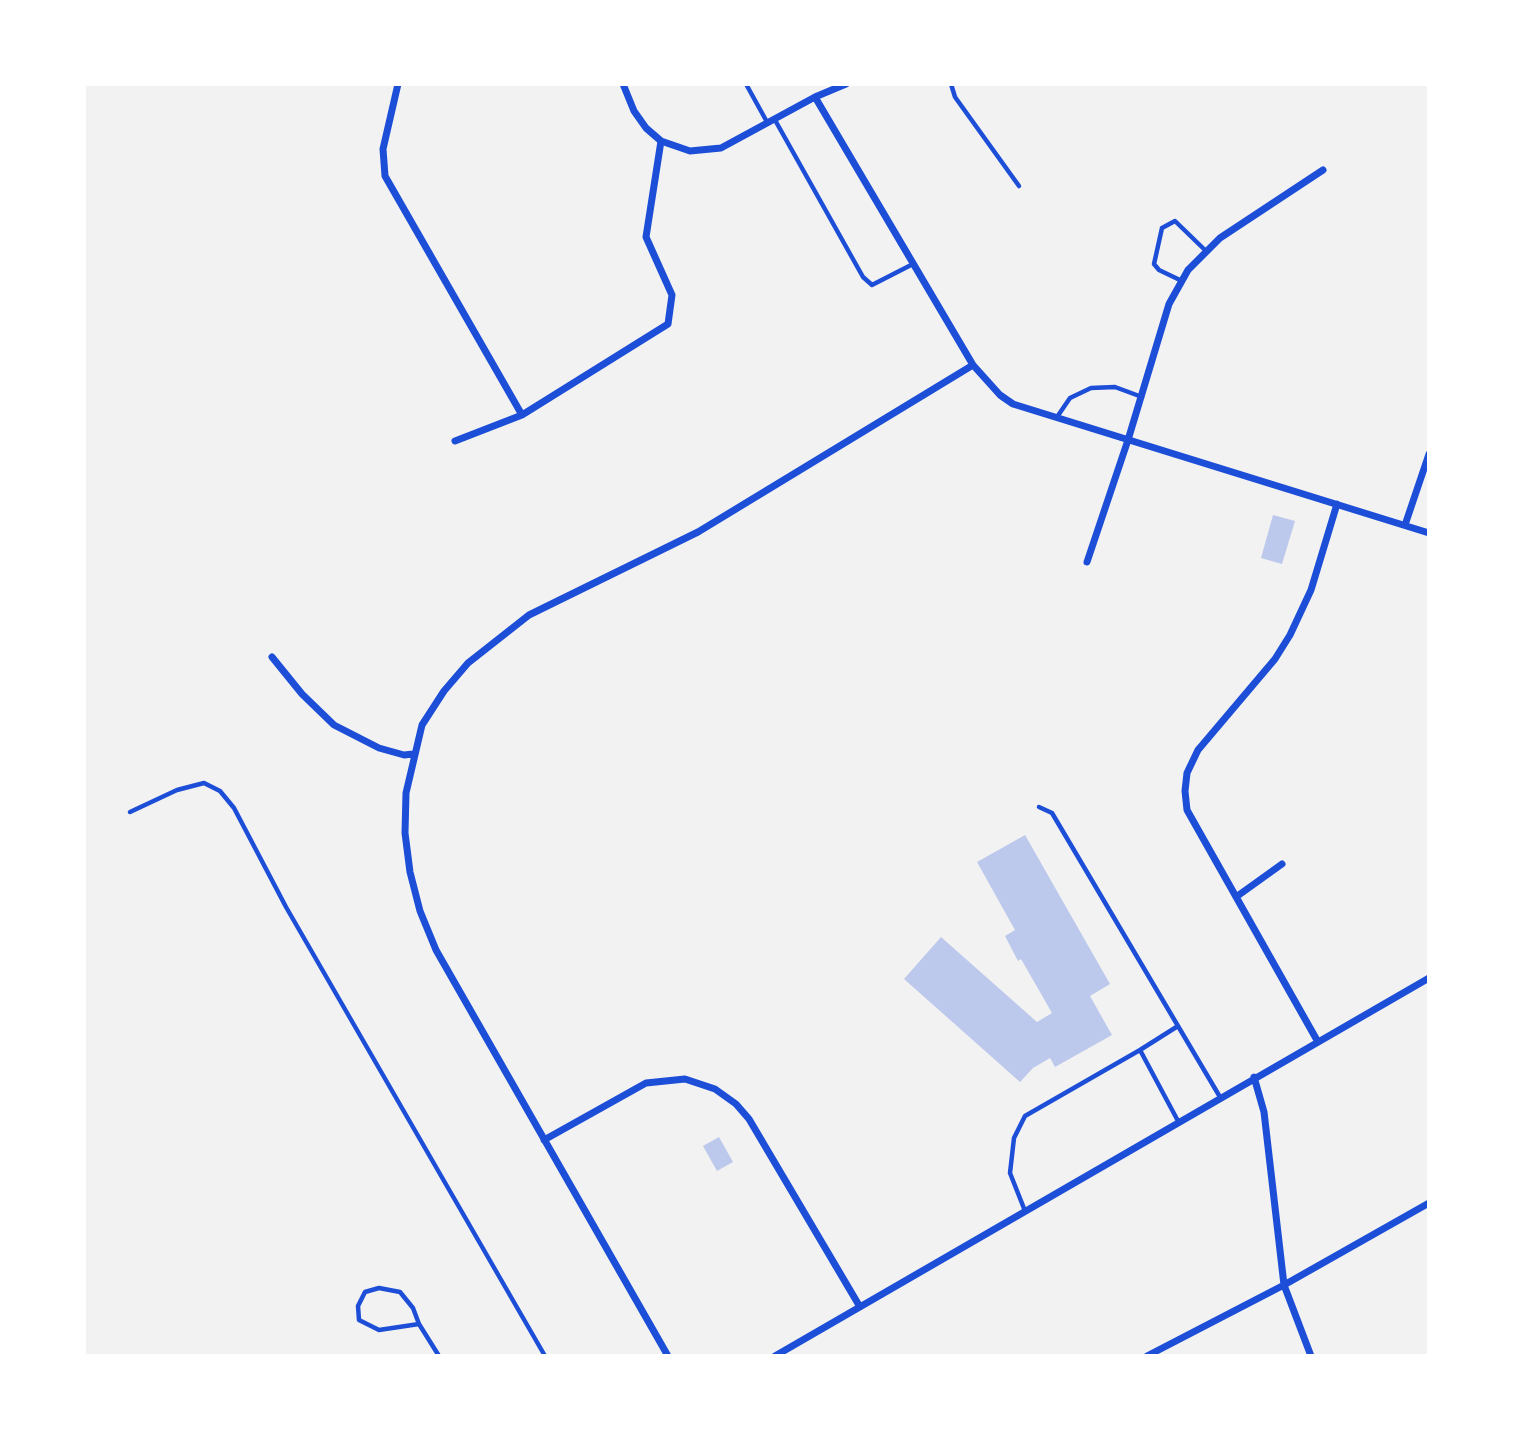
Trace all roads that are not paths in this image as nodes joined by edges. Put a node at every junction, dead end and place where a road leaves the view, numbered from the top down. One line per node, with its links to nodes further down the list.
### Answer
1 (398, 84): 16 (street)
2 (623, 84): 8 (street)
3 (746, 84): 7 (lane)
4 (846, 84): 6 (street)
5 (951, 84): 10 (lane)
6 (815, 97): 7 (street); 12 (street)
7 (771, 121): 8 (street); 12 (lane)
8 (661, 141): 16 (street)
9 (1323, 170): 11 (street)
10 (1019, 186)
11 (1206, 252): 13 (street); 13 (lane)
12 (913, 264): 14 (street)
13 (1182, 281): 15 (street)
14 (973, 365): 17 (street); 26 (street)
15 (1142, 397): 17 (lane); 18 (street)
16 (522, 415): 19 (street)
17 (1056, 418): 18 (street)
18 (1128, 440): 21 (street); 24 (street)
19 (455, 441)
20 (1429, 454): 22 (street)
21 (1337, 505): 22 (street); 30 (street)
22 (1405, 525): 23 (street)
23 (1429, 533)
24 (1087, 562)
25 (272, 657): 26 (street)
26 (413, 754): 38 (street)
27 (1039, 807): 32 (lane)
28 (130, 812): 45 (lane)
29 (1282, 864): 30 (street)
30 (1236, 897): 33 (street)
31 (1429, 978): 33 (street)
32 (1178, 1026): 34 (lane); 36 (lane)
33 (1318, 1042): 35 (street)
34 (1140, 1050): 37 (lane); 40 (lane)
35 (1254, 1077): 36 (street); 41 (street)
36 (1220, 1097): 37 (street)
37 (1178, 1121): 40 (street)
38 (544, 1140): 42 (street); 46 (street)
39 (1429, 1203): 41 (street)
40 (1025, 1211): 42 (street)
41 (1283, 1285): 48 (street); 49 (street)
42 (860, 1307): 47 (street)
43 (419, 1324): 43 (lane); 44 (lane)
44 (439, 1356)
45 (545, 1356)
46 (668, 1356)
47 (775, 1356)
48 (1147, 1356)
49 (1311, 1356)

